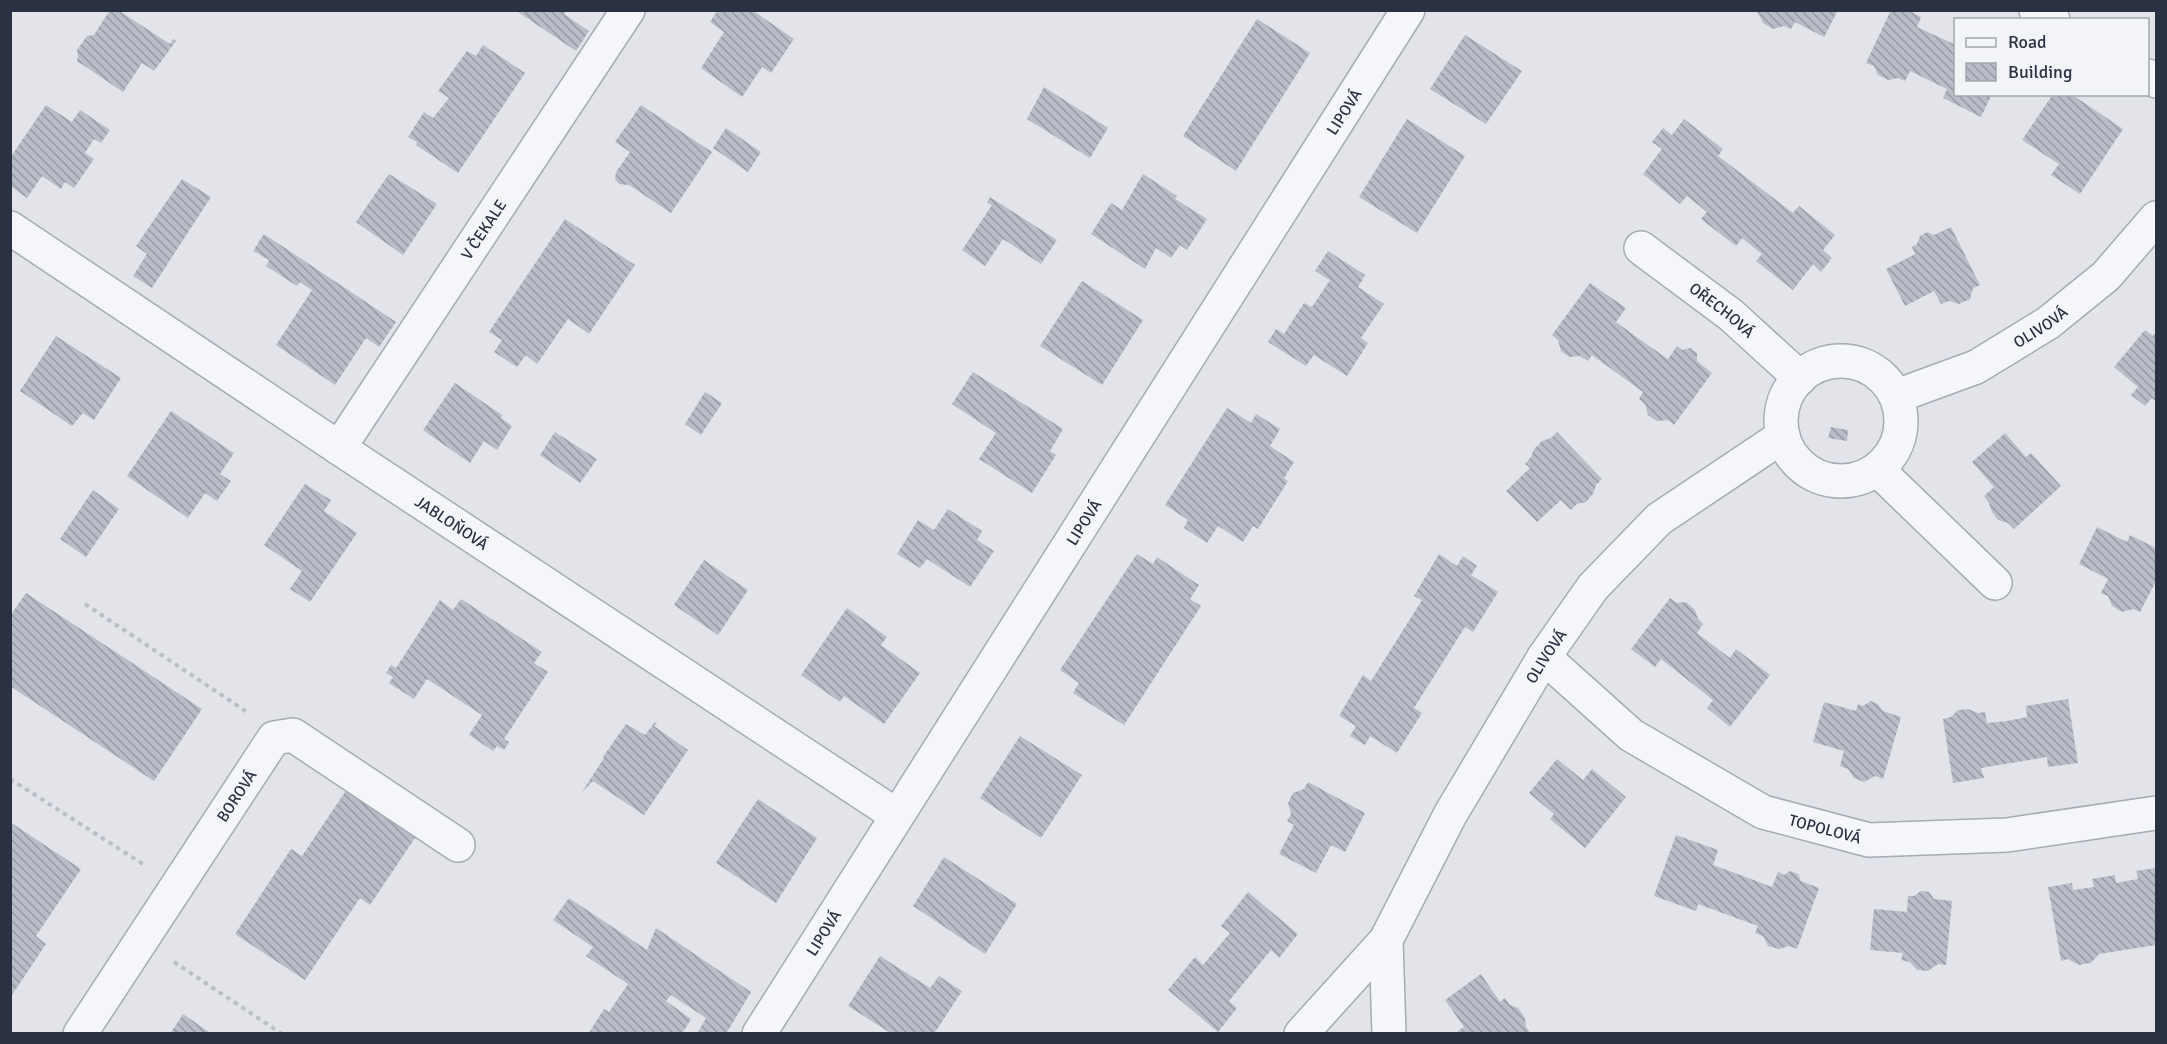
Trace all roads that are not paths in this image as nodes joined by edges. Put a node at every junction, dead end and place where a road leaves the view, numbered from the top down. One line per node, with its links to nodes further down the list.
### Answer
1 (628, 10): 11 (street, V ČEKALE)
2 (1408, 10): 16 (street, LIPOVÁ)
3 (2036, 10): 4 (street)
4 (2049, 18)
5 (2157, 218): 9 (street, OLIVOVÁ)
6 (10, 228): 11 (street, JABLOŇOVÁ)
7 (1641, 248): 8 (street, OŘECHOVÁ)
8 (1800, 378): 9 (street); 10 (street)
9 (1897, 396): 12 (street)
10 (1783, 436): 12 (street); 14 (street, OLIVOVÁ)
11 (339, 448): 16 (street, JABLOŇOVÁ)
12 (1878, 470): 13 (street)
13 (1995, 583)
14 (1544, 657): 15 (street, TOPOLOVÁ); 18 (street, OLIVOVÁ)
15 (2157, 813)
16 (896, 815): 20 (street, LIPOVÁ)
17 (458, 845): 19 (street, BOROVÁ)
18 (1386, 940): 21 (street, OLIVOVÁ); 22 (street, OLIVOVÁ)
19 (80, 1034)
20 (759, 1034)
21 (1301, 1034)
22 (1389, 1034)

